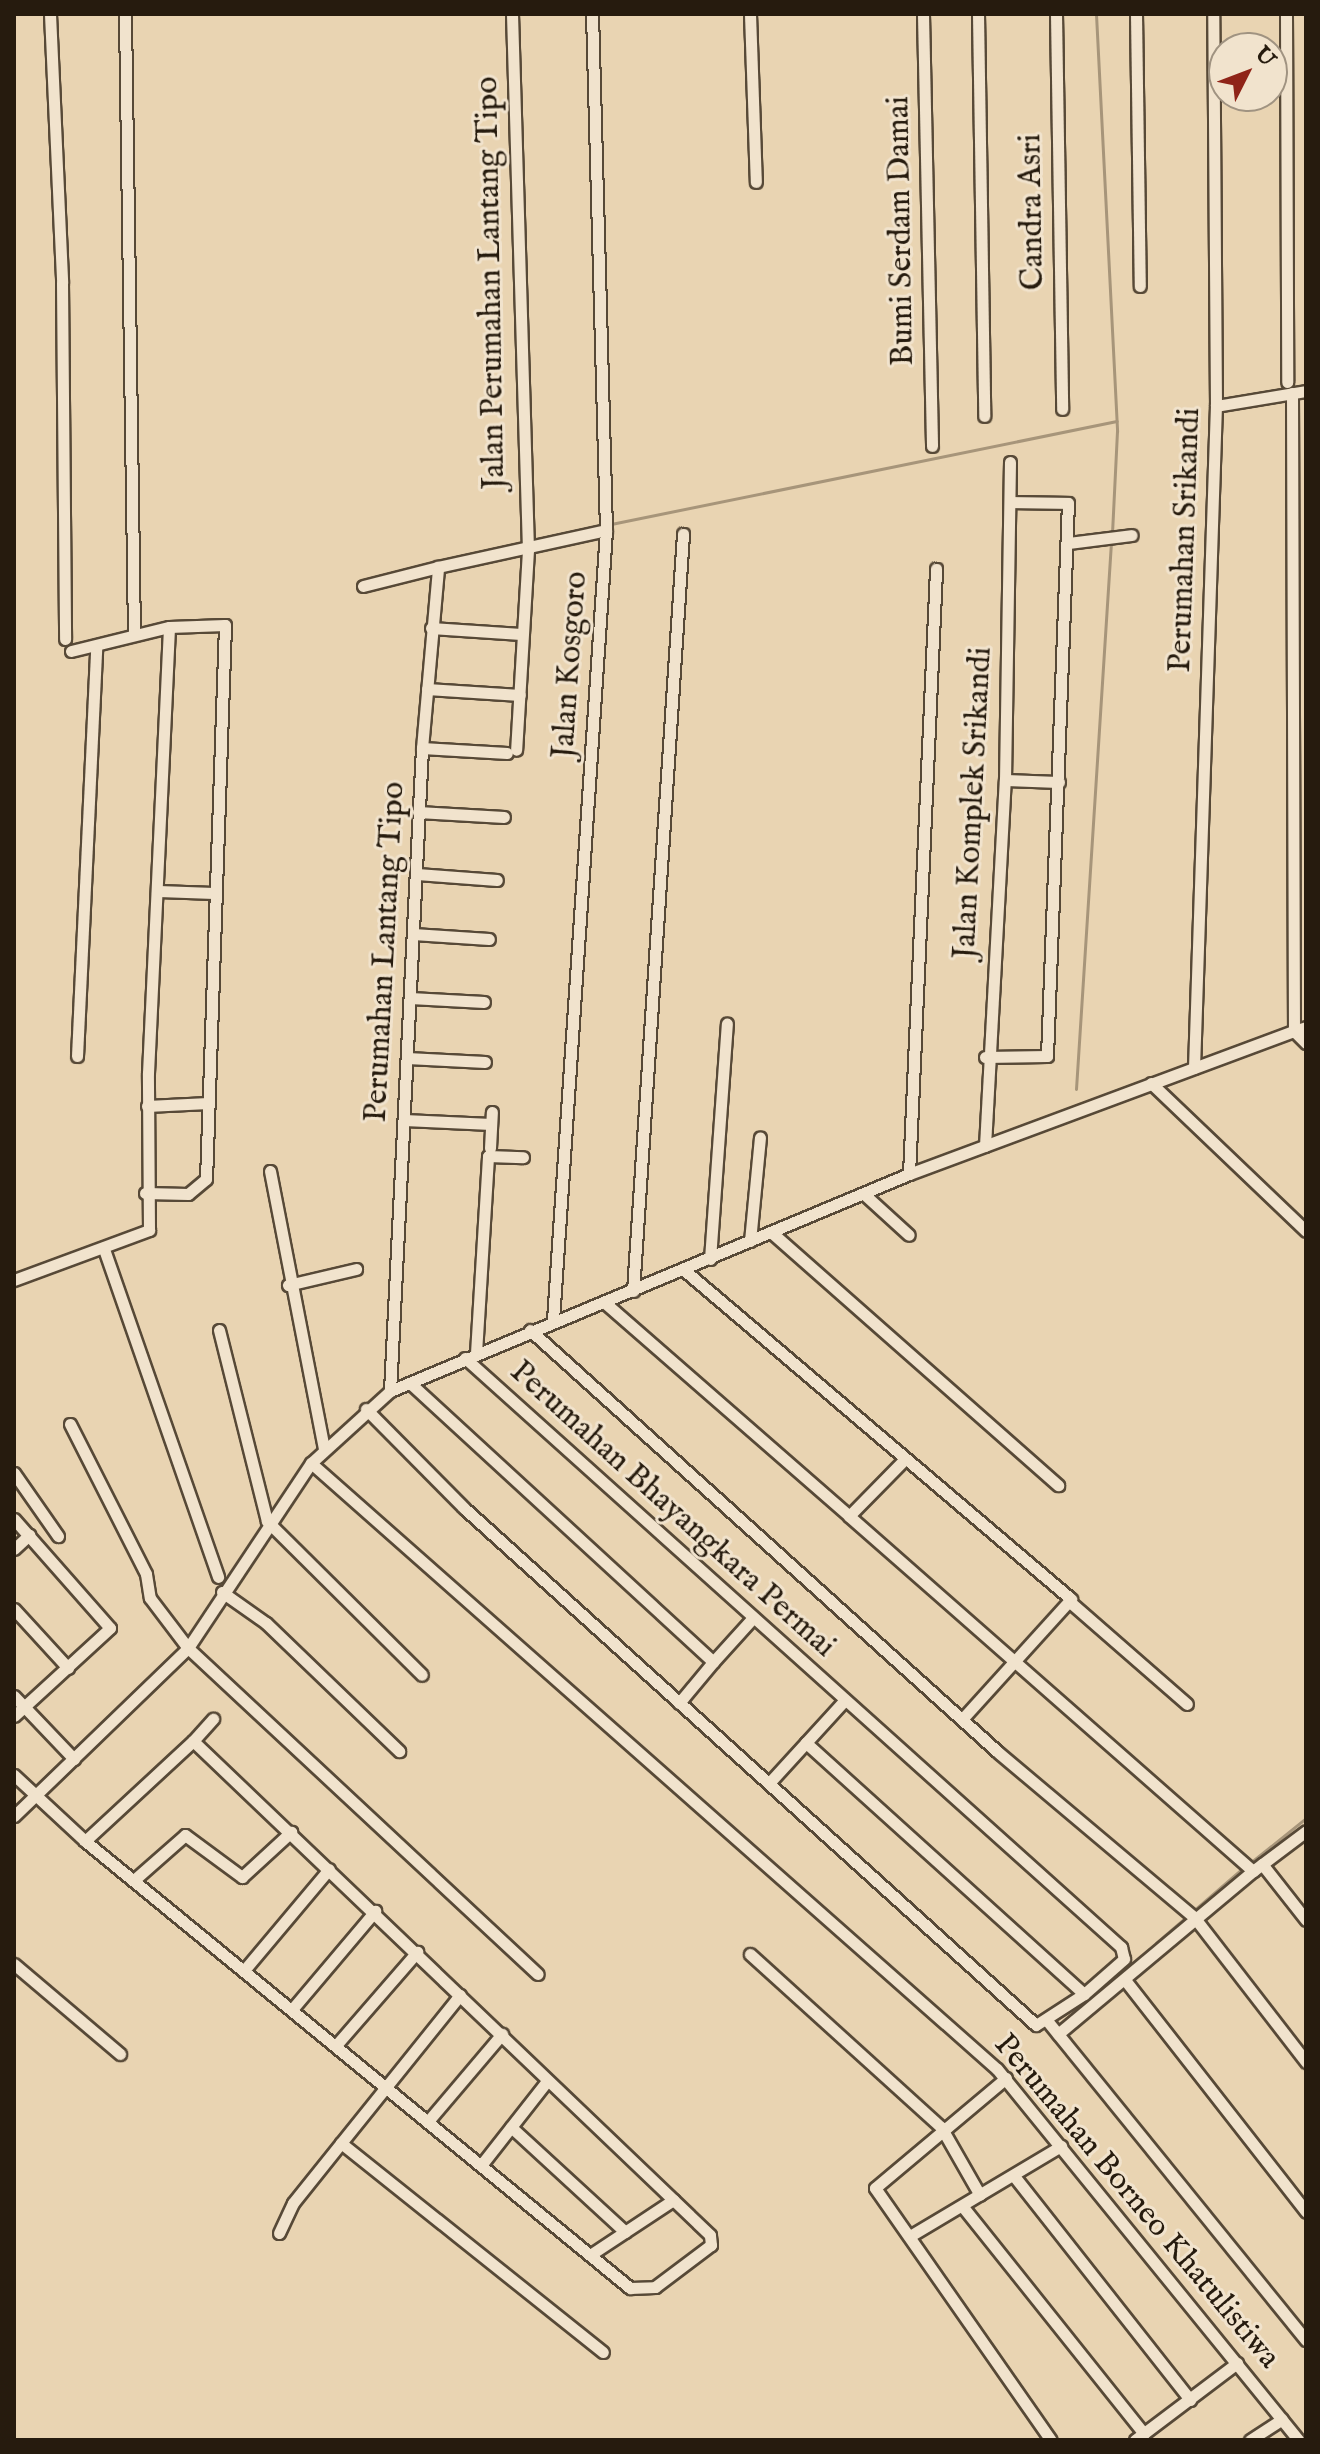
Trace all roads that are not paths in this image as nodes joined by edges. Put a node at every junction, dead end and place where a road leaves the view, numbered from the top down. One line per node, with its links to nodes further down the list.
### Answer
1 (50, 14): 34 (street)
2 (125, 14): 32 (street)
3 (512, 14): 26 (street, Jalan Perumahan Lantang Tipo)
4 (592, 14): 22 (street, Jalan Kosgoro)
5 (750, 14): 12 (street)
6 (923, 14): 19 (street, Bumi Serdam Damai)
7 (978, 14): 18 (street)
8 (1056, 14): 17 (street, Candra Asri)
9 (1136, 14): 13 (street)
10 (1213, 14): 16 (street, Perumahan Srikandi)
11 (1286, 14): 14 (street)
12 (756, 182)
13 (1140, 286)
14 (1290, 388): 15 (street); 16 (street); 53 (street)
15 (1306, 391)
16 (1216, 406): 59 (street, Perumahan Srikandi)
17 (1062, 409)
18 (984, 416)
19 (932, 446)
20 (1010, 462): 21 (street, Jalan Komplek Srikandi)
21 (1012, 502): 25 (street); 40 (street, Jalan Komplek Srikandi)
22 (606, 530): 26 (street); 84 (street, Jalan Kosgoro)
23 (683, 534): 82 (street)
24 (1132, 535): 25 (street)
25 (1068, 543): 41 (street)
26 (528, 550): 27 (street); 33 (street, Jalan Perumahan Lantang Tipo)
27 (438, 567): 29 (street); 31 (street, Perumahan Lantang Tipo)
28 (936, 569): 69 (street)
29 (363, 586)
30 (169, 627): 32 (street); 46 (street); 47 (street)
31 (431, 628): 33 (street); 37 (street, Perumahan Lantang Tipo)
32 (134, 634): 35 (street)
33 (521, 634): 38 (street, Jalan Perumahan Lantang Tipo)
34 (65, 639)
35 (96, 647): 36 (street); 55 (street)
36 (71, 651)
37 (427, 689): 38 (street); 39 (street, Perumahan Lantang Tipo)
38 (520, 695): 39 (street, Jalan Perumahan Lantang Tipo)
39 (422, 748): 42 (street, Perumahan Lantang Tipo)
40 (1005, 780): 41 (street); 56 (street, Jalan Komplek Srikandi)
41 (1059, 782): 56 (street)
42 (418, 812): 43 (street); 44 (street, Perumahan Lantang Tipo)
43 (504, 817)
44 (417, 874): 45 (street); 48 (street, Perumahan Lantang Tipo)
45 (497, 880)
46 (157, 891): 47 (street); 62 (street)
47 (215, 893): 61 (street)
48 (413, 934): 49 (street); 50 (street, Perumahan Lantang Tipo)
49 (489, 939)
50 (410, 998): 51 (street); 57 (street, Perumahan Lantang Tipo)
51 (484, 1002)
52 (727, 1024): 77 (street)
53 (1300, 1029): 54 (street); 59 (street)
54 (1306, 1043)
55 (77, 1056)
56 (985, 1057): 65 (street, Jalan Komplek Srikandi)
57 (407, 1058): 58 (street); 63 (street, Perumahan Lantang Tipo)
58 (485, 1062)
59 (1194, 1068): 60 (street)
60 (1151, 1083): 65 (street); 72 (street)
61 (208, 1103): 62 (street); 70 (street)
62 (147, 1106): 70 (street)
63 (404, 1120): 66 (street); 89 (street, Perumahan Lantang Tipo)
64 (760, 1137): 75 (street)
65 (985, 1146): 69 (street)
66 (490, 1148)
67 (523, 1157): 87 (street)
68 (270, 1171): 81 (street)
69 (909, 1174): 71 (street)
70 (145, 1193): 76 (street)
71 (865, 1195): 73 (street); 74 (street)
72 (1306, 1231)
73 (771, 1232): 75 (street); 96 (street)
74 (909, 1235)
75 (750, 1241): 77 (street)
76 (105, 1252): 80 (street); 103 (street)
77 (710, 1259): 79 (street)
78 (356, 1269): 81 (street)
79 (684, 1270): 82 (street); 93 (street)
80 (14, 1280)
81 (288, 1285): 92 (street)
82 (633, 1291): 83 (street)
83 (604, 1302): 84 (street); 97 (street)
84 (553, 1320): 86 (street)
85 (219, 1330): 99 (street)
86 (530, 1330): 87 (street); 119 (street)
87 (471, 1356): 88 (street); 107 (street, Perumahan Bhayangkara Permai)
88 (410, 1383): 89 (street); 109 (street)
89 (390, 1391): 90 (street)
90 (366, 1409): 92 (street); 115 (street)
91 (70, 1424): 108 (street)
92 (324, 1450): 94 (street)
93 (905, 1459): 97 (street); 105 (street)
94 (311, 1463): 99 (street); 152 (street, Perumahan Borneo Khatulistiwa)
95 (14, 1473): 101 (street)
96 (1058, 1485)
97 (849, 1516): 110 (street)
98 (14, 1519): 100 (street)
99 (267, 1521): 104 (street); 112 (street)
100 (29, 1535): 102 (street); 111 (street)
101 (58, 1536)
102 (14, 1549)
103 (218, 1577)
104 (222, 1592): 108 (street); 123 (street)
105 (1070, 1602): 110 (street); 116 (street)
106 (14, 1609): 111 (street)
107 (751, 1620): 109 (street); 114 (street, Perumahan Bhayangkara Permai)
108 (188, 1648): 124 (street); 142 (street)
109 (713, 1662): 115 (street)
110 (1016, 1663): 119 (street); 132 (street)
111 (68, 1668): 117 (street)
112 (422, 1675)
113 (14, 1696): 117 (street)
114 (844, 1701): 122 (street); 144 (street, Perumahan Bhayangkara Permai)
115 (679, 1703): 126 (street)
116 (1187, 1704)
117 (24, 1707): 118 (street); 124 (street)
118 (14, 1716)
119 (963, 1718): 136 (street)
120 (213, 1719): 121 (street)
121 (193, 1741): 130 (street); 131 (street)
122 (806, 1743): 126 (street); 144 (street)
123 (399, 1751)
124 (74, 1759): 127 (street)
125 (14, 1775): 127 (street)
126 (770, 1782): 147 (street)
127 (35, 1796): 128 (street); 131 (street)
128 (14, 1816)
129 (1306, 1831): 132 (street)
130 (291, 1832): 133 (street); 134 (street)
131 (85, 1841): 134 (street)
132 (1256, 1868): 136 (street); 137 (street)
133 (329, 1869): 135 (street); 141 (street)
134 (134, 1880): 141 (street)
135 (375, 1911): 138 (street); 146 (street)
136 (1193, 1916): 143 (street); 151 (street)
137 (1306, 1920)
138 (417, 1952): 145 (street); 149 (street)
139 (750, 1954): 156 (street)
140 (14, 1964): 150 (street)
141 (246, 1968): 146 (street)
142 (538, 1974)
143 (1125, 1980): 147 (street); 165 (street)
144 (1084, 1994): 147 (street)
145 (460, 1995): 148 (street); 154 (street)
146 (294, 2007): 149 (street)
147 (1054, 2029): 170 (street)
148 (502, 2034): 153 (street); 155 (street)
149 (338, 2043): 154 (street)
150 (120, 2054)
151 (1306, 2062)
152 (1001, 2074): 156 (street); 159 (street, Perumahan Borneo Khatulistiwa)
153 (547, 2081): 157 (street); 163 (street)
154 (386, 2087): 155 (street); 158 (street)
155 (429, 2120): 160 (street)
156 (940, 2126): 162 (street); 168 (street)
157 (511, 2127): 160 (street); 166 (street)
158 (341, 2143): 167 (street); 171 (street)
159 (1061, 2146): 161 (street); 172 (street, Perumahan Borneo Khatulistiwa)
160 (482, 2164): 169 (street)
161 (1014, 2176): 162 (street); 173 (street)
162 (980, 2195): 164 (street)
163 (673, 2200): 166 (street); 169 (street)
164 (963, 2207): 168 (street); 175 (street)
165 (1306, 2212)
166 (625, 2232): 169 (street)
167 (279, 2233)
168 (910, 2236): 176 (street)
169 (590, 2255)
170 (1306, 2340)
171 (603, 2352)
172 (1237, 2363): 173 (street); 174 (street, Perumahan Borneo Khatulistiwa)
173 (1190, 2400): 175 (street)
174 (1282, 2419): 177 (street); 178 (street, Perumahan Borneo Khatulistiwa)
175 (1139, 2437)
176 (1051, 2440)
177 (1250, 2440)
178 (1298, 2440)

